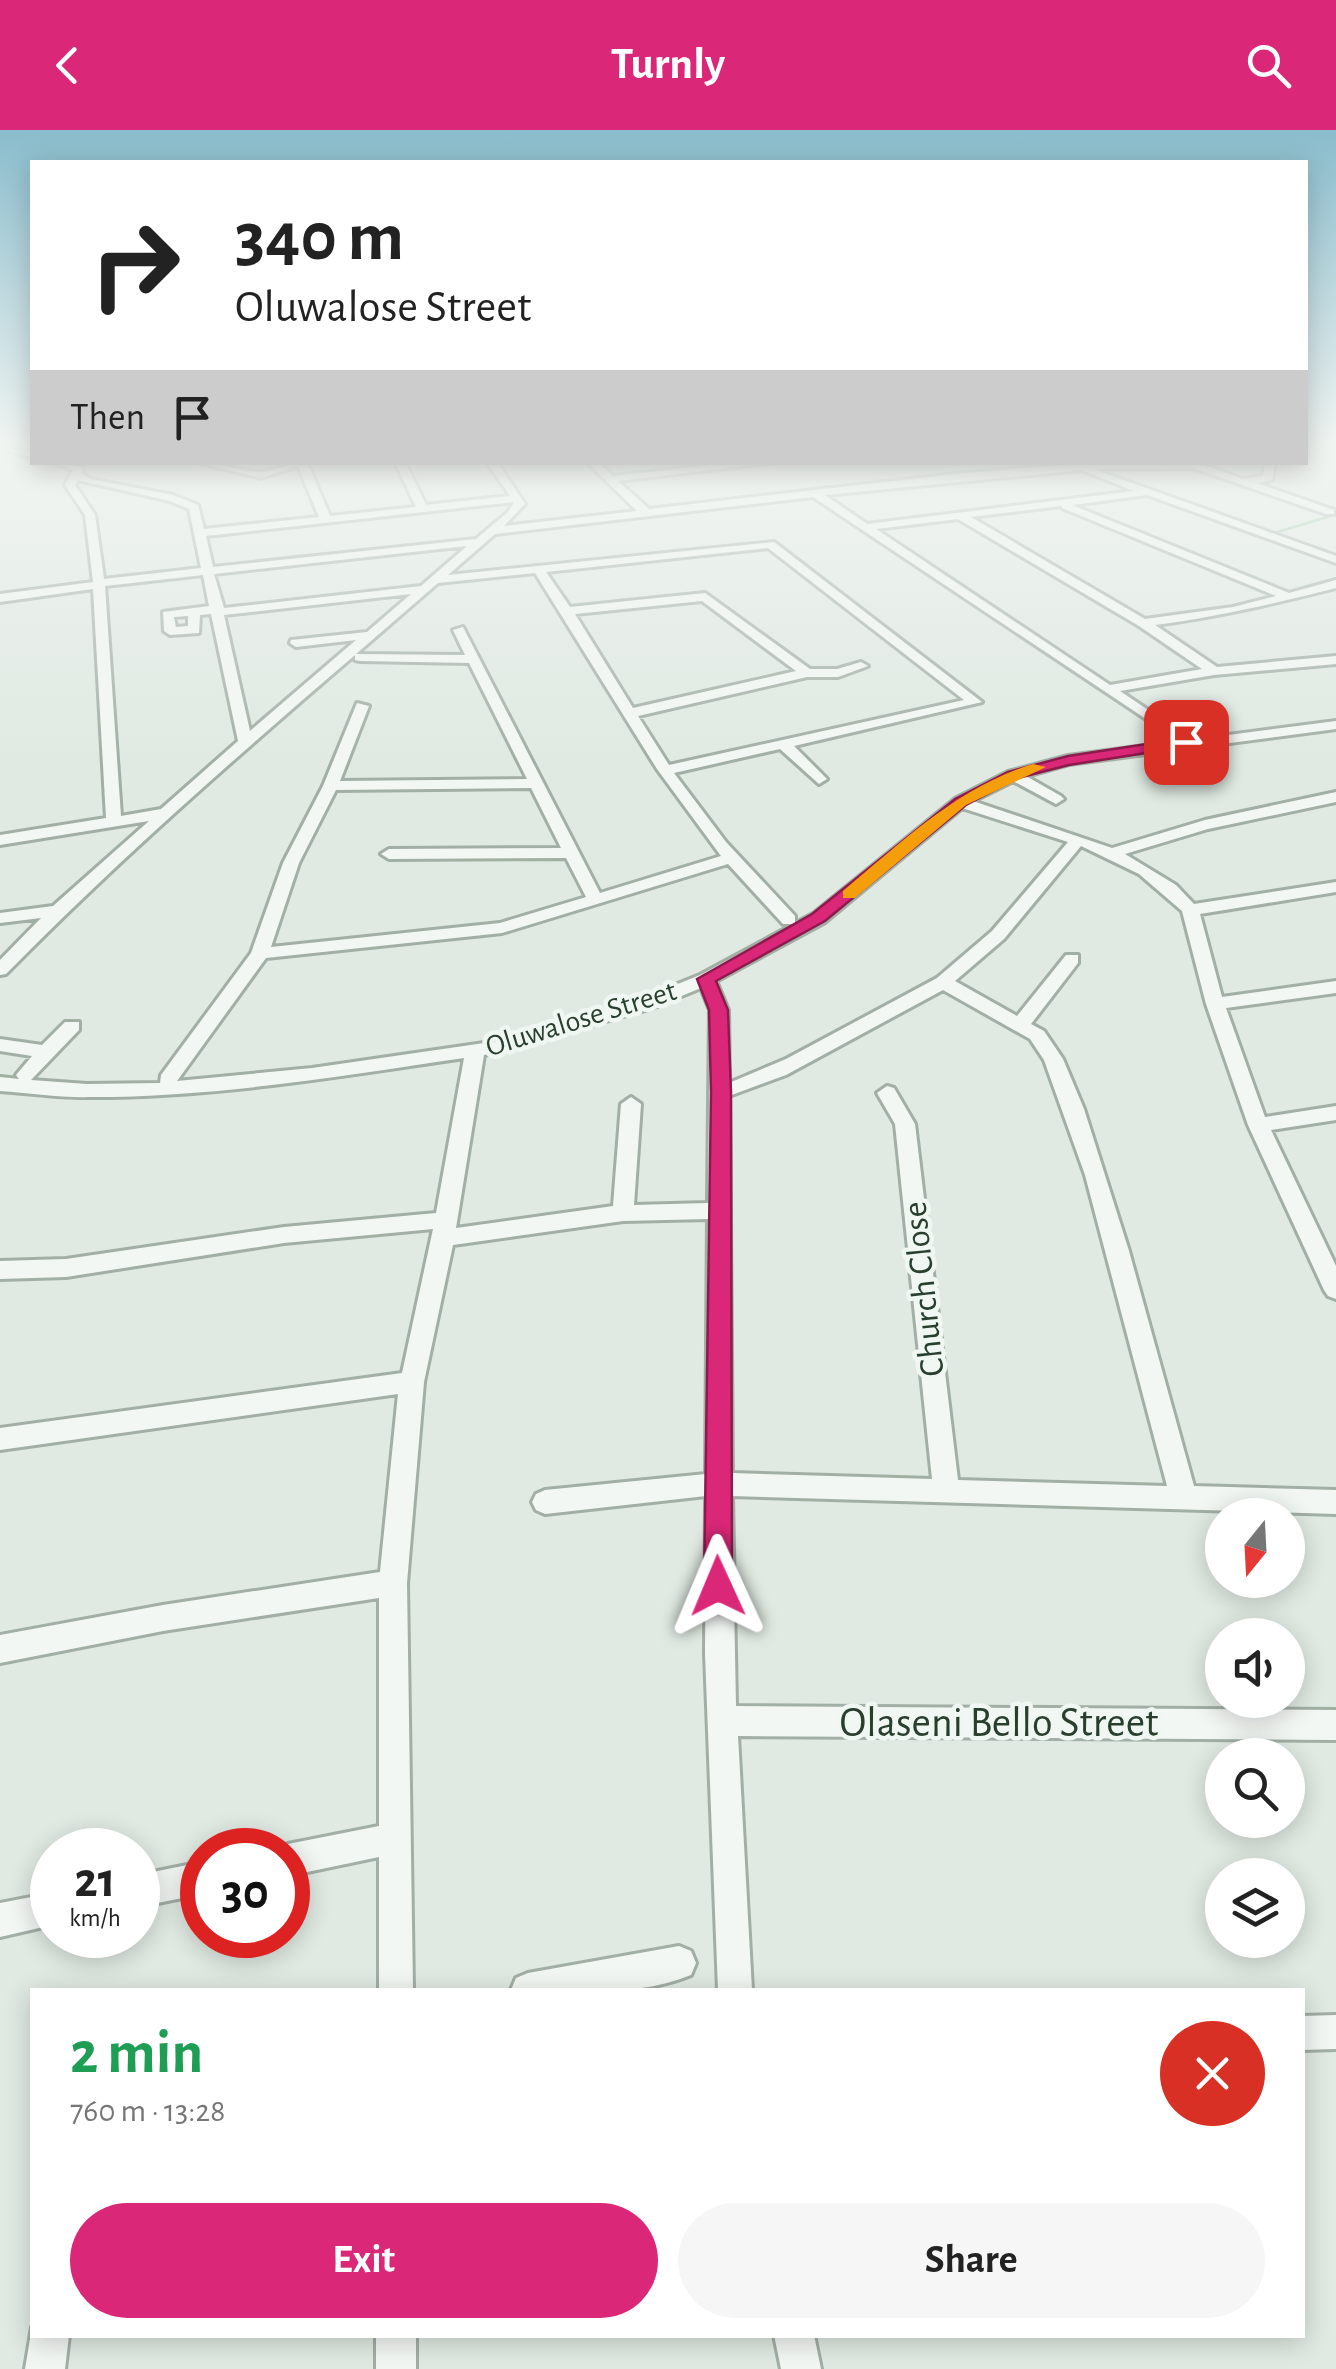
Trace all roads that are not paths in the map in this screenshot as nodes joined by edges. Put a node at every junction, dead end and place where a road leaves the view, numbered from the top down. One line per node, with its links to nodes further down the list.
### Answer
1 (95, 552): 12 (street)
2 (204, 552): 11 (street)
3 (379, 552): 11 (street)
4 (464, 552): 13 (street)
5 (688, 552): 10 (street)
6 (781, 552): 38 (street)
7 (903, 552): 32 (street)
8 (1023, 552): 22 (street)
9 (1181, 552): 18 (street)
10 (537, 568): 13 (street); 20 (street)
11 (207, 571): 12 (street); 19 (street)
12 (100, 584): 17 (street); 48 (street)
13 (429, 584): 19 (street); 24 (street)
14 (1336, 584): 15 (street)
15 (1322, 588): 16 (street); 18 (street)
16 (1336, 595)
17 (0, 598)
18 (1292, 598): 22 (street)
19 (219, 611): 21 (street); 37 (street)
20 (568, 611): 31 (street); 34 (street)
21 (194, 612)
22 (1143, 623): 30 (street)
23 (459, 630): 27 (street)
24 (370, 635): 25 (street); 37 (street)
25 (296, 643)
26 (360, 657): 27 (street)
27 (470, 659): 42 (street)
28 (1336, 660): 30 (street)
29 (861, 666): 31 (street)
30 (1214, 671): 32 (street)
31 (807, 673): 34 (street)
32 (1110, 689): 36 (street)
33 (362, 706): 43 (street)
34 (632, 713): 39 (street)
35 (1336, 722): 36 (street, Oluwalose Street); 40 (street, Oluwalose Street)
36 (1176, 735): 60 (street, Oluwalose Street)
37 (245, 742): 47 (street)
38 (783, 744): 39 (street); 41 (street)
39 (667, 770): 54 (street)
40 (1013, 775): 45 (street); 46 (street, Oluwalose Street)
41 (819, 779)
42 (534, 782): 43 (street); 51 (street)
43 (330, 786): 61 (street)
44 (1336, 797): 53 (street)
45 (1056, 799)
46 (960, 802): 50 (street); 64 (street, Oluwalose Street)
47 (168, 813): 48 (street); 58 (street)
48 (114, 822): 49 (street)
49 (0, 840)
50 (1076, 842): 53 (street); 65 (street)
51 (569, 853): 52 (street); 56 (street)
52 (389, 854)
53 (1111, 854): 57 (street)
54 (729, 859): 56 (street); 60 (street)
55 (1336, 887): 57 (street)
56 (594, 899): 61 (street)
57 (1190, 910): 67 (street)
58 (58, 911): 59 (street); 63 (street)
59 (0, 918)
60 (789, 920): 75 (street, Oluwalose Street)
61 (260, 953): 75 (street)
62 (1072, 958): 68 (street)
63 (0, 970)
64 (706, 979): 72 (street, Oluwalose Street); 77 (street)
65 (943, 982): 68 (street); 77 (street)
66 (1336, 987): 67 (street)
67 (1215, 1004): 81 (street)
68 (1020, 1025): 92 (street)
69 (72, 1026): 71 (street)
70 (0, 1045): 71 (street)
71 (46, 1052): 74 (street)
72 (475, 1052): 76 (street, Oluwalose Street); 84 (street)
73 (0, 1074): 74 (street, Oluwalose Street)
74 (26, 1075): 75 (street, Oluwalose Street)
75 (168, 1080)
76 (0, 1084)
77 (721, 1092): 82 (street)
78 (887, 1093): 91 (street, Church Close)
79 (631, 1104): 83 (street)
80 (1336, 1114): 81 (street)
81 (1258, 1125): 85 (street)
82 (718, 1211): 83 (street); 90 (street)
83 (623, 1213): 84 (street)
84 (445, 1229): 86 (street); 88 (street)
85 (1328, 1253): 87 (street)
86 (0, 1270)
87 (1336, 1290)
88 (412, 1382): 89 (street); 95 (street)
89 (0, 1439)
90 (716, 1484): 91 (street); 93 (street); 97 (street)
91 (946, 1490): 92 (street)
92 (1184, 1500): 94 (street)
93 (545, 1502)
94 (1336, 1502)
95 (393, 1583): 96 (street); 99 (street)
96 (0, 1649)
97 (722, 1721): 98 (street, Olaseni Bello Street); 106 (street)
98 (1336, 1725)
99 (396, 1838): 100 (street); 104 (street)
100 (310, 1856)
101 (30, 1914): 102 (street)
102 (0, 1920)
103 (679, 1964): 105 (street)
104 (396, 1988)
105 (540, 1988)
106 (736, 1988)
107 (1336, 2032): 108 (street)
108 (1305, 2033)
109 (49, 2338): 112 (street)
110 (396, 2338): 113 (street)
111 (795, 2338): 114 (street)
112 (45, 2369)
113 (396, 2369)
114 (800, 2369)

